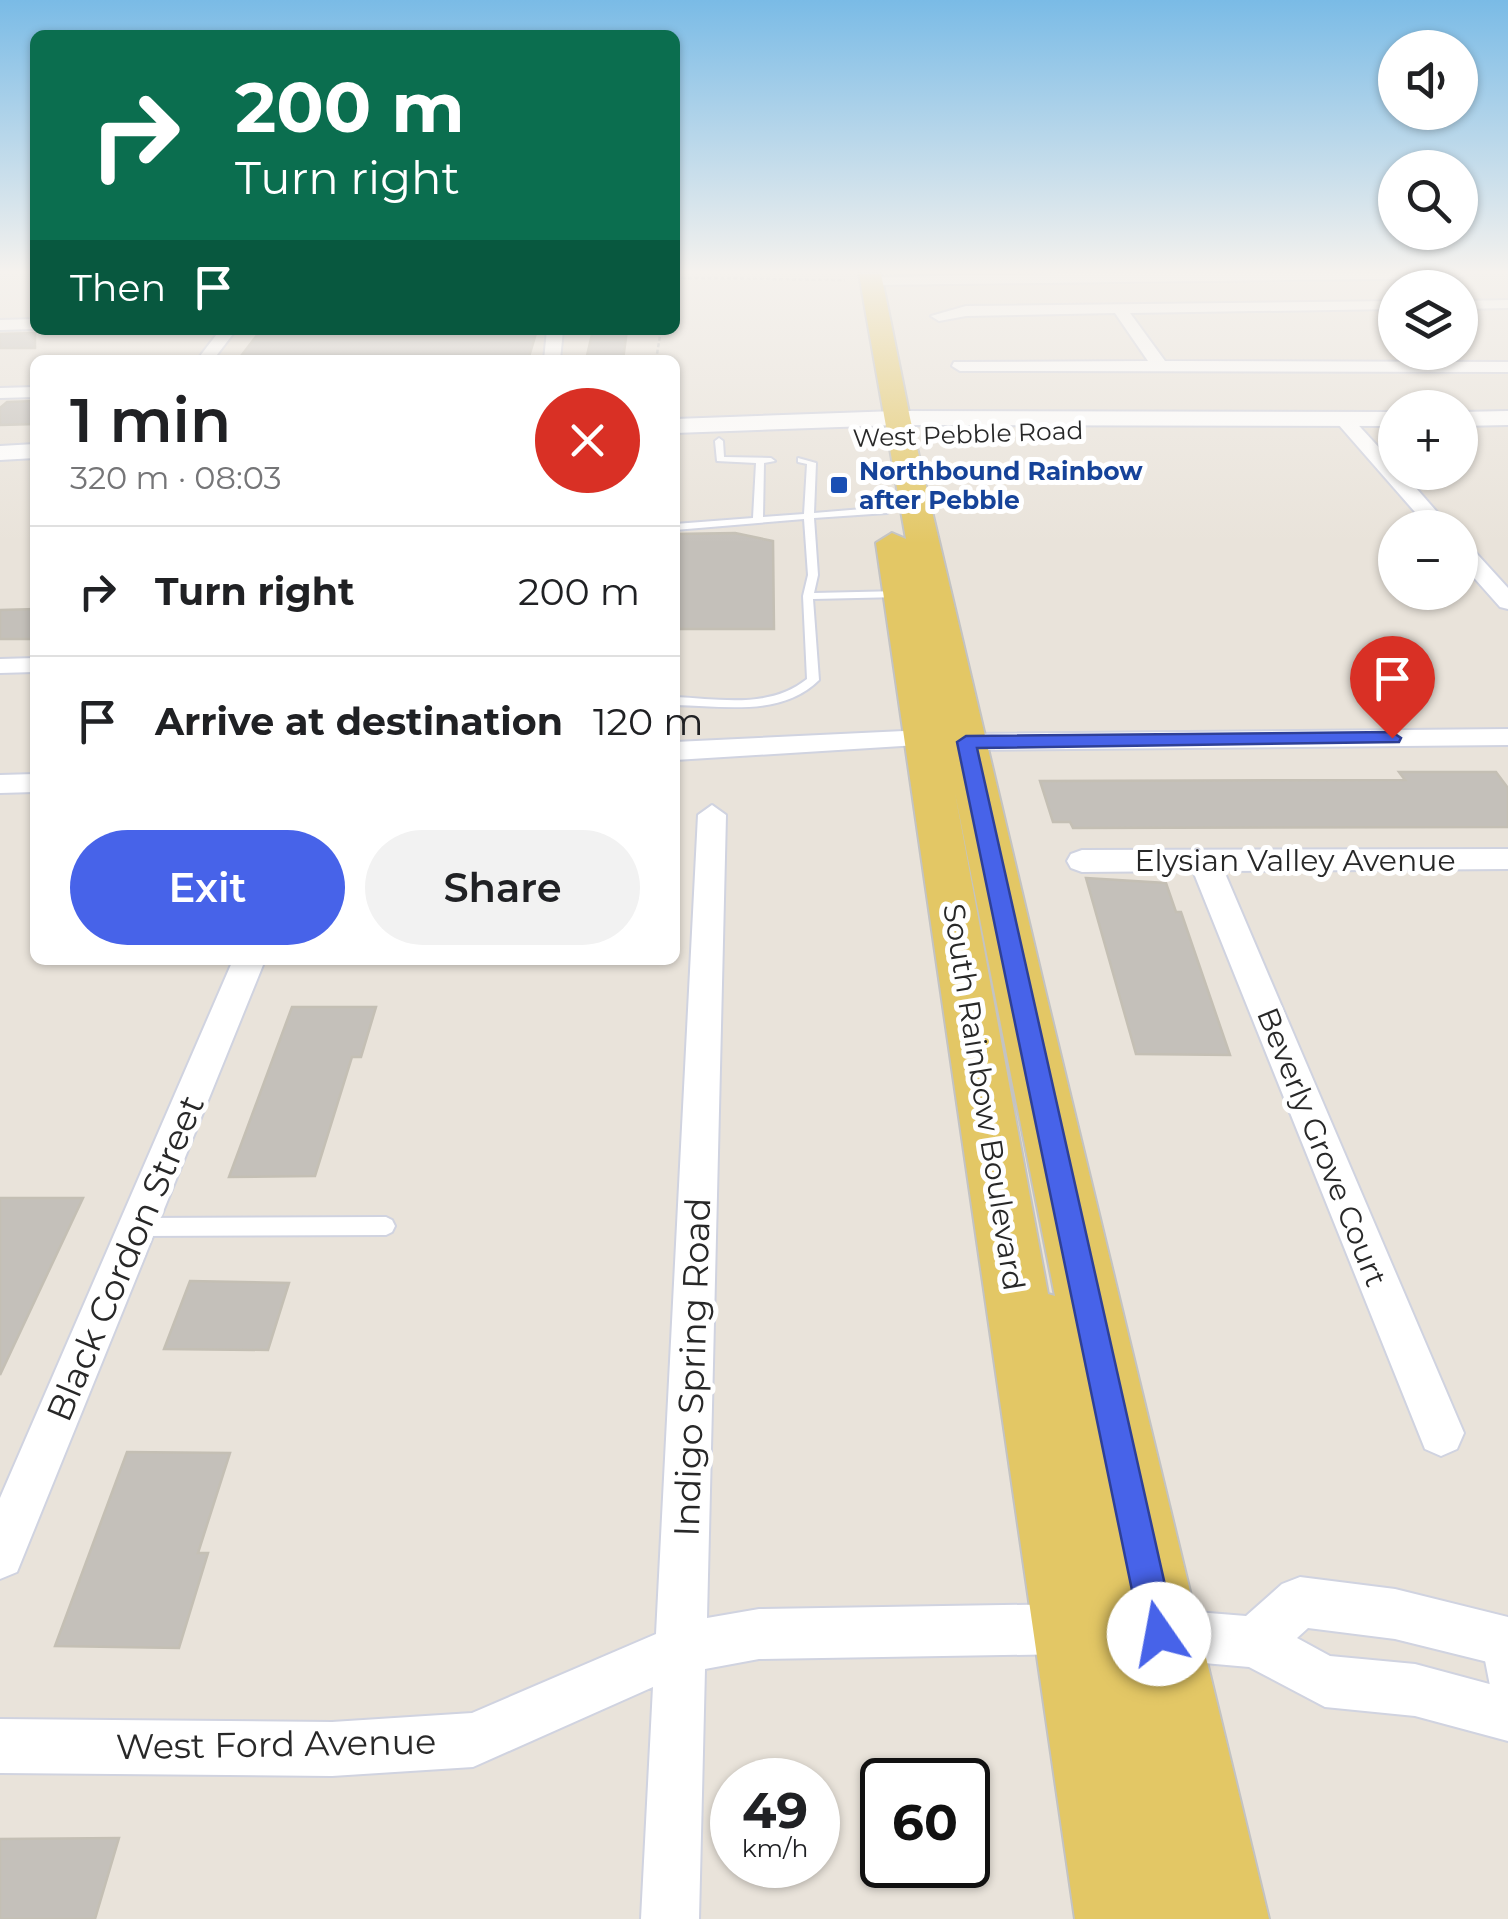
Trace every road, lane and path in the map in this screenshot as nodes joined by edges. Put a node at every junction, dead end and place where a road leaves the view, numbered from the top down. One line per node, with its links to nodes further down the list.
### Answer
1 (875, 364): 13 (main road, South Rainbow Boulevard)
2 (1158, 364): 5 (street)
3 (960, 366): 5 (street)
4 (1508, 367): 5 (street)
5 (1161, 368)
6 (30, 392): 7 (street)
7 (0, 393)
8 (1478, 418): 9 (street)
9 (1508, 418)
10 (1378, 419): 11 (street, West Pebble Road)
11 (1344, 420): 13 (street, West Pebble Road); 20 (street)
12 (680, 426): 13 (street, West Pebble Road)
13 (885, 427): 14 (street, West Pebble Road); 19 (main road, South Rainbow Boulevard); 32 (main road, South Rainbow Boulevard)
14 (719, 441): 15 (street, West Pebble Road); 22 (lane)
15 (680, 442)
16 (30, 451): 17 (street)
17 (0, 452)
18 (801, 460): 21 (lane)
19 (887, 510): 21 (lane); 26 (main road, South Rainbow Boulevard)
20 (1425, 510)
21 (810, 516): 22 (lane); 25 (lane)
22 (758, 522): 23 (lane)
23 (680, 527)
24 (1478, 569): 27 (street)
25 (808, 596): 26 (lane); 30 (lane)
26 (902, 601): 32 (main road, South Rainbow Boulevard)
27 (1508, 602)
28 (30, 665): 29 (street)
29 (0, 666)
30 (680, 701)
31 (1508, 737): 32 (street)
32 (946, 740): 33 (street); 43 (main road, South Rainbow Boulevard); 47 (main road, South Rainbow Boulevard)
33 (680, 752)
34 (30, 783): 35 (street)
35 (0, 784)
36 (712, 815): 50 (street, Indigo Spring Road)
37 (1204, 860): 38 (street, Elysian Valley Avenue); 39 (street, Elysian Valley Avenue); 44 (street, Beverly Grove Court)
38 (1082, 861)
39 (1503, 866)
40 (247, 965): 42 (street, Black Cordon Street)
41 (386, 1226): 42 (lane)
42 (138, 1227): 45 (street, Black Cordon Street)
43 (1006, 1235): 46 (main road, South Rainbow Boulevard); 47 (main road)
44 (1441, 1433)
45 (0, 1555)
46 (1072, 1629): 50 (street, West Ford Avenue); 54 (main road, South Rainbow Boulevard); 55 (main road)
47 (1159, 1634): 49 (street); 56 (main road, South Rainbow Boulevard)
48 (1500, 1639): 49 (street); 51 (lane)
49 (1254, 1642): 51 (street)
50 (682, 1648): 52 (street, West Ford Avenue); 53 (street, Indigo Spring Road)
51 (1508, 1715)
52 (0, 1746)
53 (670, 1919)
54 (1120, 1919)
55 (1173, 1919)
56 (1224, 1919)

